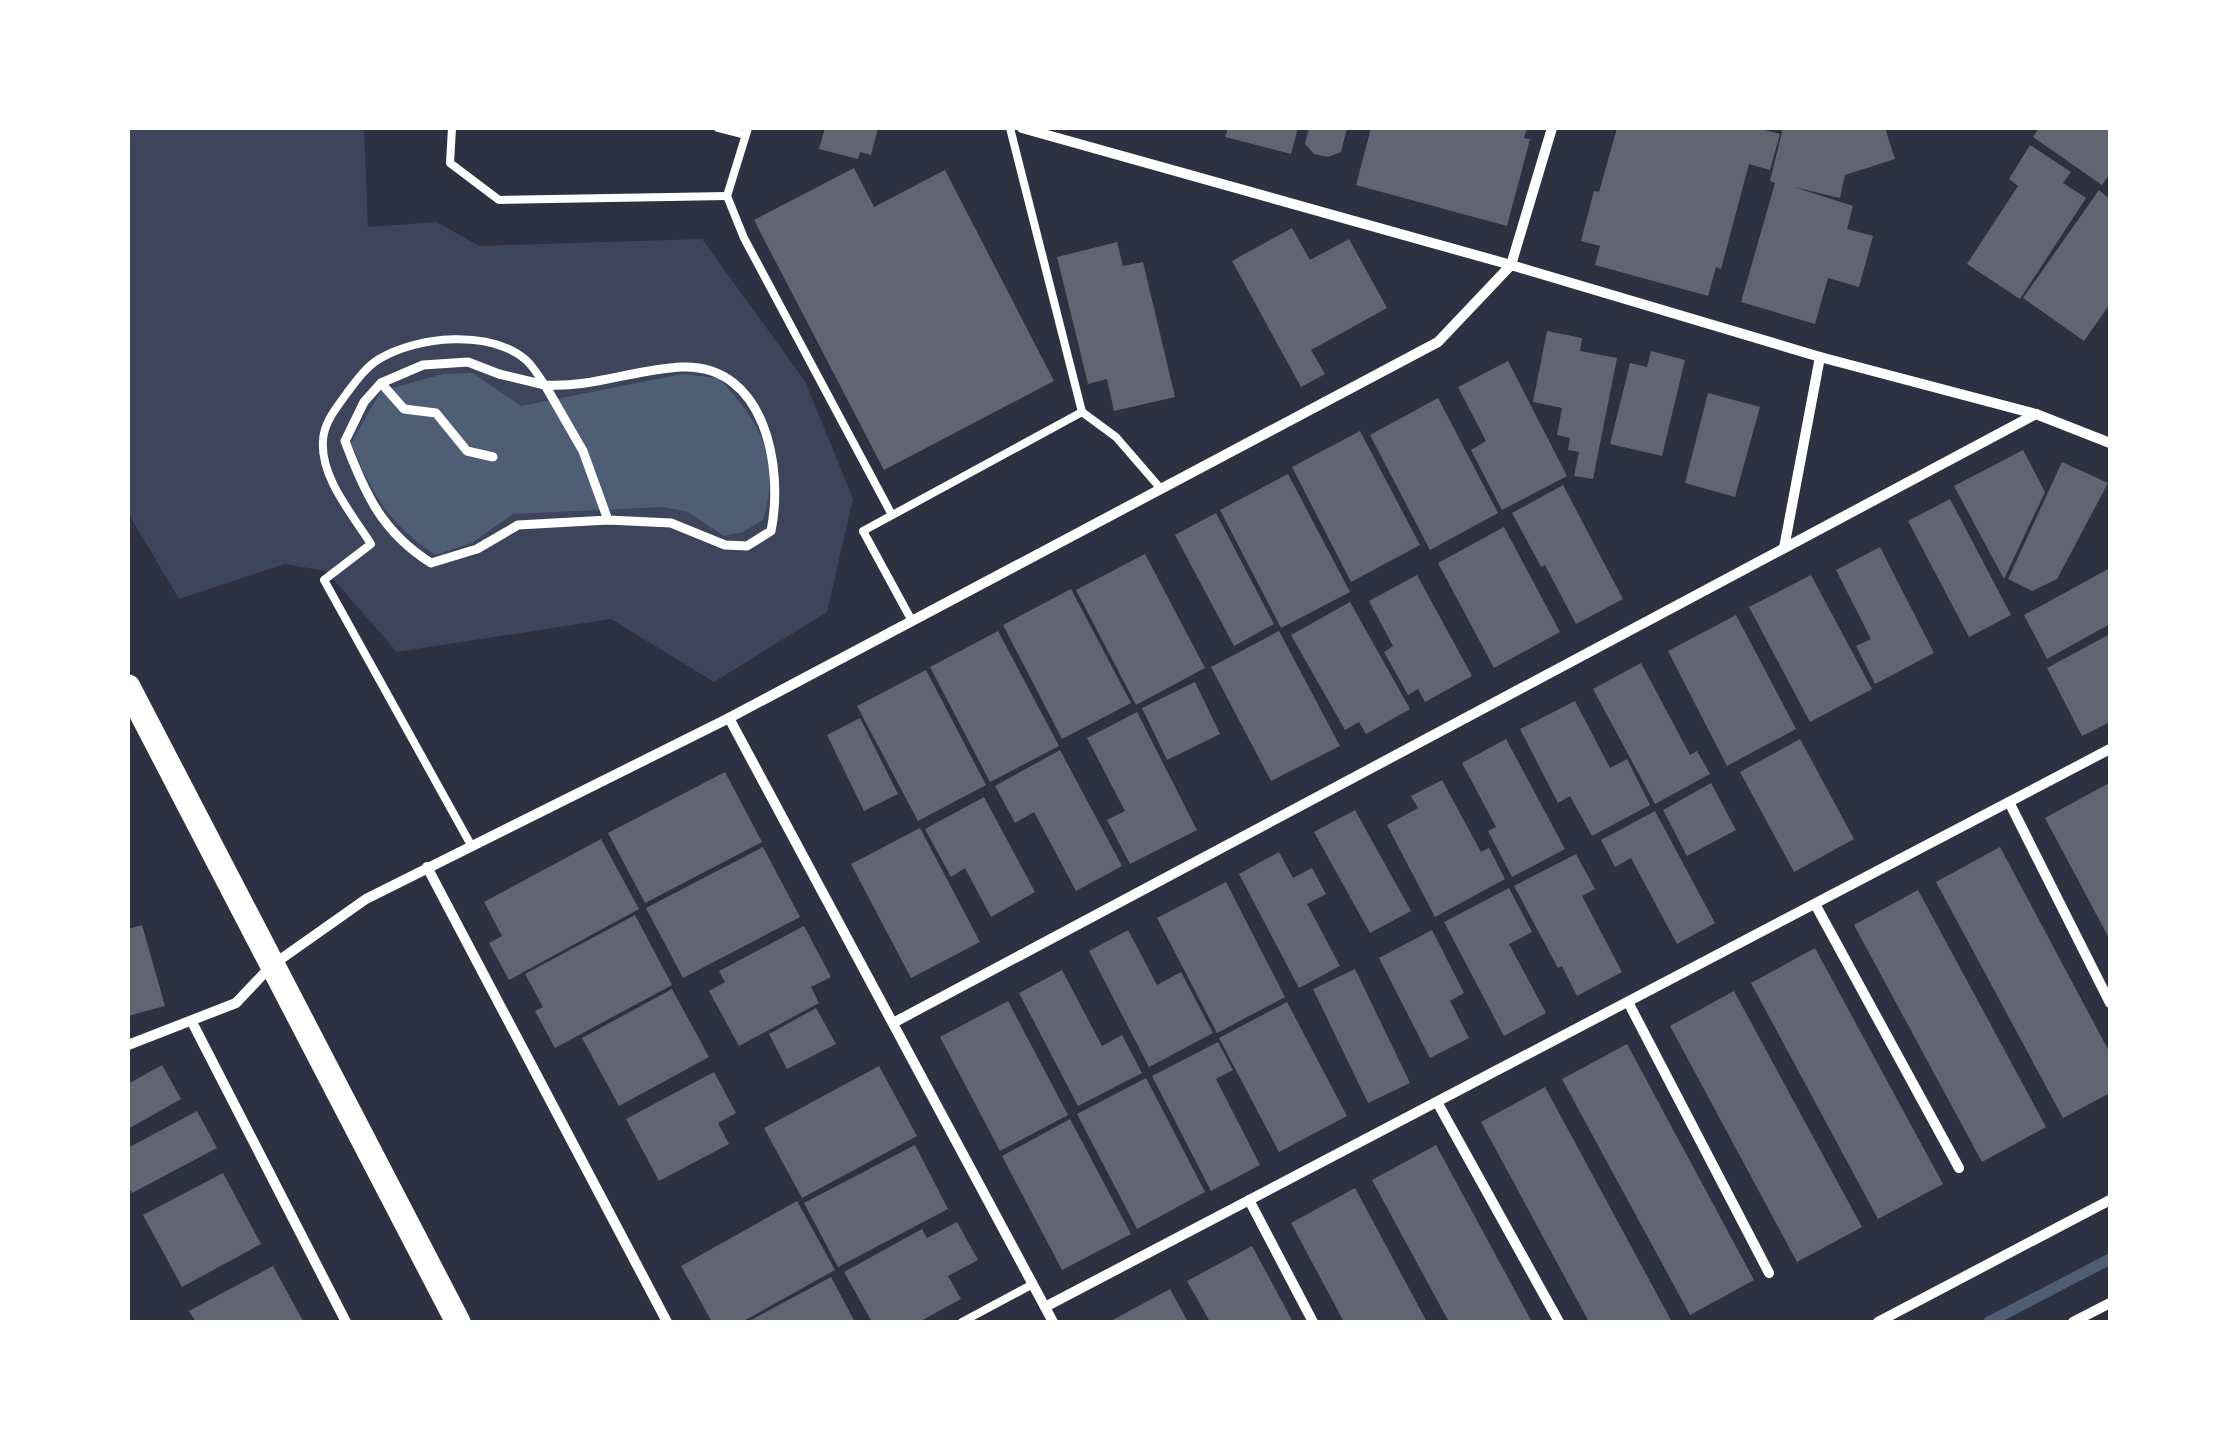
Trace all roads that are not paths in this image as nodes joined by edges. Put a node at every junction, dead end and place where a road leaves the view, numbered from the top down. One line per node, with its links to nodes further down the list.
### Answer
1 (452, 128): 7 (lane)
2 (718, 128): 6 (lane)
3 (1010, 128): 12 (lane)
4 (1022, 128): 8 (street)
5 (1552, 128): 8 (street)
6 (746, 131): 7 (lane)
7 (727, 196): 17 (lane)
8 (1511, 265): 9 (street); 16 (street)
9 (1820, 358): 13 (street); 19 (street)
10 (382, 383): 11 (street); 15 (street); 18 (street)
11 (544, 385): 18 (street); 18 (street); 25 (lane)
12 (1082, 412): 16 (lane); 17 (lane)
13 (2036, 414): 14 (street); 19 (street)
14 (2110, 443)
15 (493, 457)
16 (1161, 489): 20 (street)
17 (892, 515): 20 (lane)
18 (608, 520)
19 (1784, 548): 32 (street)
20 (912, 621): 22 (street)
21 (128, 687): 28 (main road)
22 (728, 718): 25 (street); 32 (street)
23 (2110, 749): 24 (street)
24 (2009, 802): 27 (street); 30 (street)
25 (471, 845): 26 (street)
26 (427, 866): 28 (street); 44 (street)
27 (1815, 904): 29 (street); 35 (street)
28 (271, 966): 31 (street); 43 (main road)
29 (1628, 1002): 34 (street); 38 (street)
30 (2110, 1003)
31 (192, 1022): 33 (street); 42 (street)
32 (893, 1023): 39 (street)
33 (128, 1045)
34 (1438, 1102): 36 (street); 48 (street)
35 (1959, 1168)
36 (1249, 1200): 41 (street); 47 (street)
37 (2110, 1200): 49 (street)
38 (1769, 1273)
39 (1033, 1284): 41 (street); 45 (lane)
40 (2110, 1303): 50 (street)
41 (1045, 1307): 46 (street)
42 (346, 1322)
43 (458, 1322)
44 (667, 1322)
45 (962, 1322)
46 (1053, 1322)
47 (1314, 1322)
48 (1559, 1322)
49 (1878, 1322)
50 (2073, 1322)

